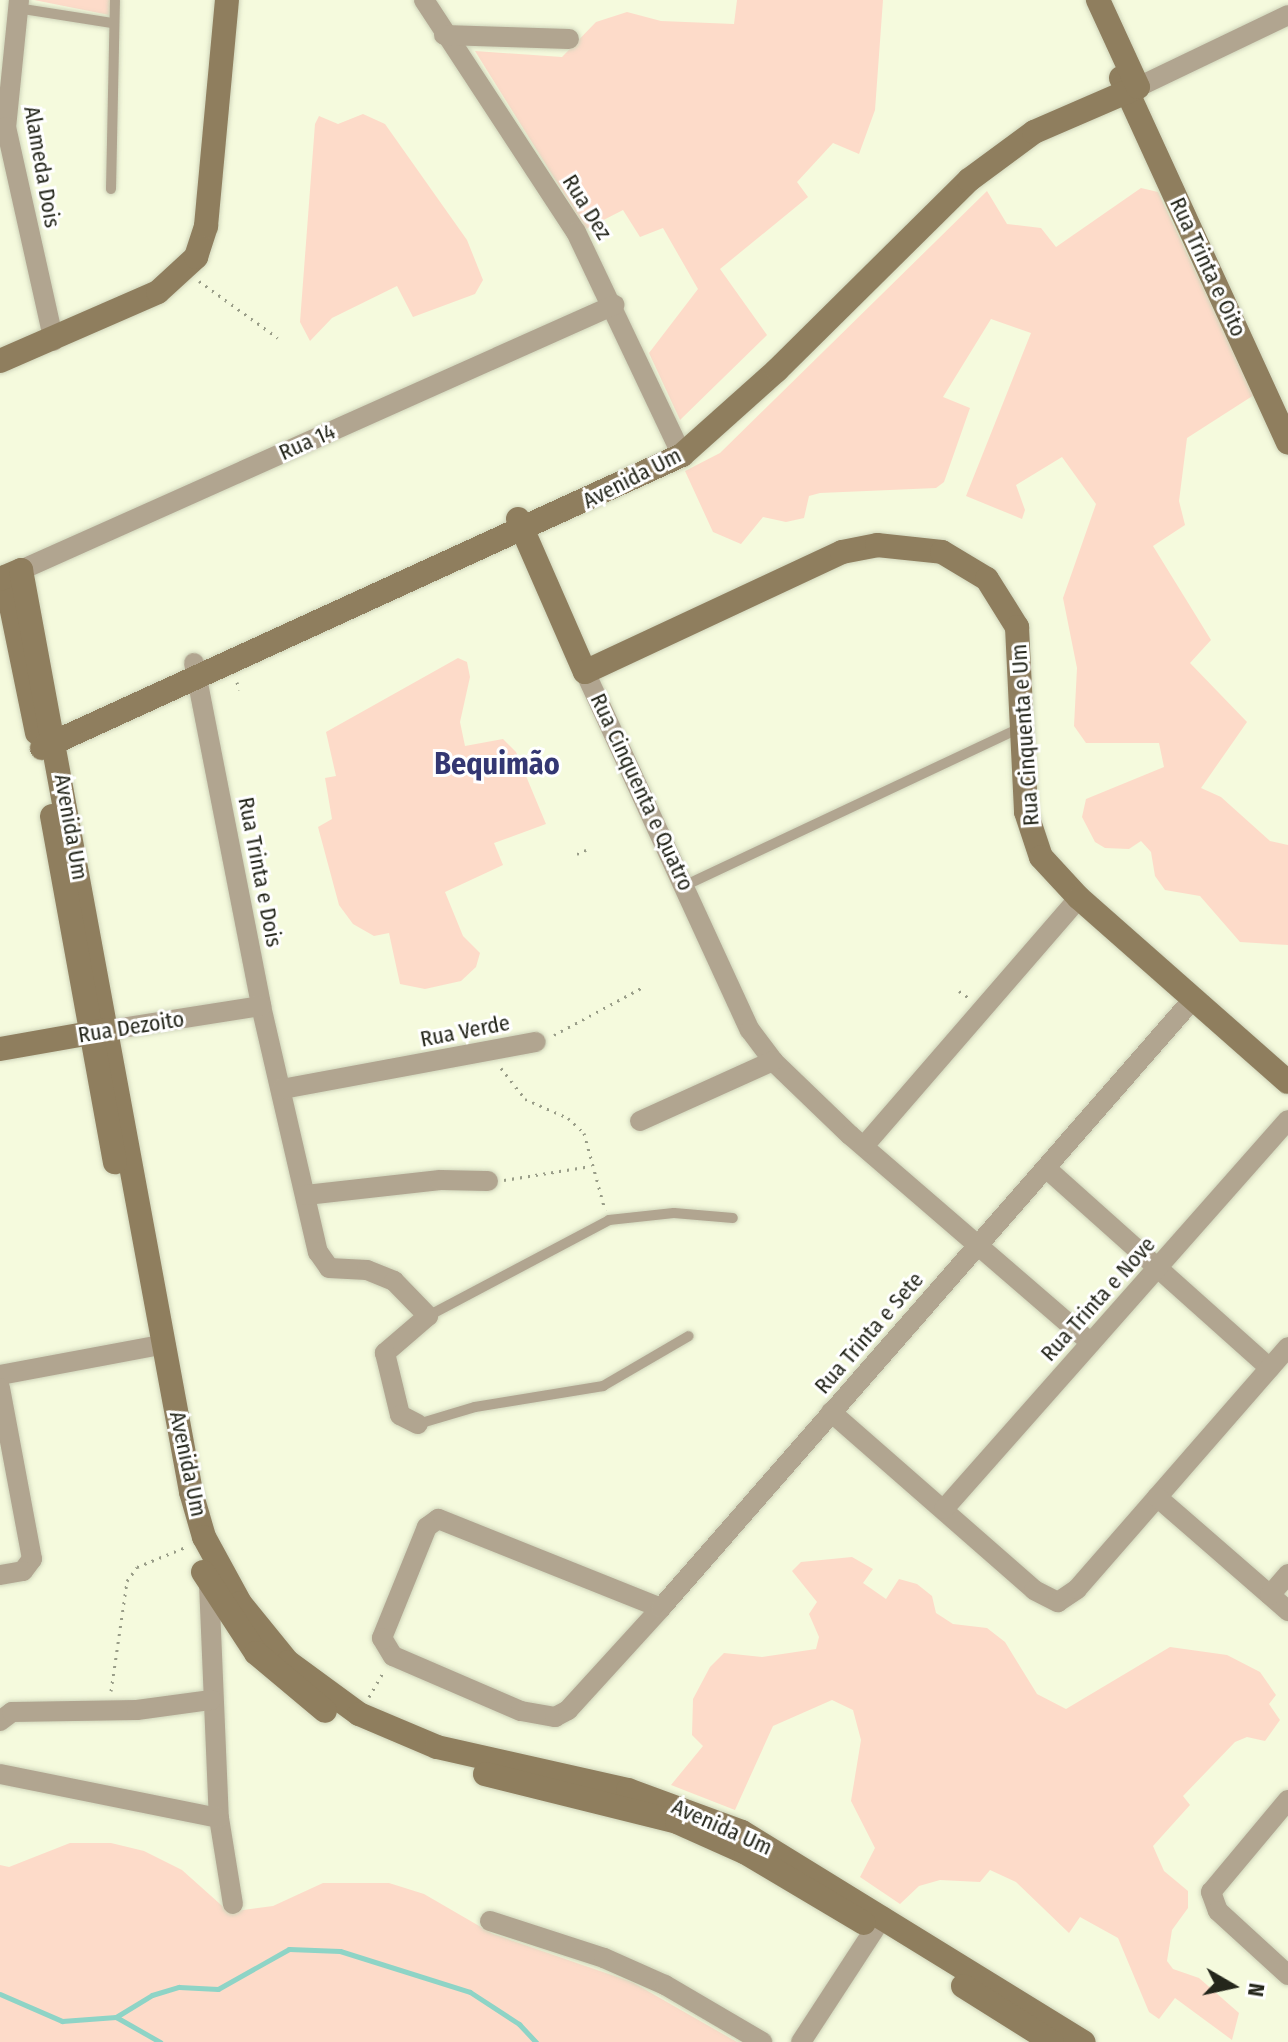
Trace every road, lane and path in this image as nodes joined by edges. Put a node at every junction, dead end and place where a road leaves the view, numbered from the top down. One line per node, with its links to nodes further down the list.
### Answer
1 (115, 0): 8 (lane)
2 (227, 0): 13 (main road)
3 (424, 0): 9 (street, Rua Dez)
4 (1086, 0): 11 (main road)
5 (1098, 0): 11 (main road)
6 (18, 4): 8 (lane); 16 (street, Alameda Dois)
7 (1280, 11): 11 (street)
8 (112, 23): 12 (lane)
9 (444, 35): 10 (street); 14 (street, Rua Dez)
10 (569, 39)
11 (1130, 84): 18 (main road, Rua Trinta e Oito); 19 (main road, Avenida Um)
12 (111, 189)
13 (186, 272): 15 (path); 16 (main road)
14 (614, 305): 19 (street, Rua Dez); 21 (street, Rua 14)
15 (278, 338)
16 (54, 341): 17 (main road)
17 (0, 361)
18 (1288, 443)
19 (680, 451): 20 (main road, Avenida Um)
20 (521, 525): 22 (main road, Avenida Um); 23 (main road, Rua Cinquenta e Quatro)
21 (9, 576): 25 (main road, Avenida Um)
22 (196, 670): 25 (main road, Avenida Um); 32 (street, Rua Trinta e Dois)
23 (585, 672): 24 (main road, Rua Cinquenta e Um); 28 (street, Rua Cinquenta e Quatro)
24 (1024, 726): 28 (lane); 29 (main road, Rua Cinquenta e Um)
25 (46, 738): 33 (main road, Avenida Um)
26 (586, 850): 27 (path)
27 (577, 854)
28 (686, 885): 37 (street, Rua Cinquenta e Quatro)
29 (1079, 898): 31 (main road, Rua Cinquenta e Um); 42 (street)
30 (645, 986): 34 (path, Rua Verde)
31 (1194, 998): 38 (main road, Rua Cinquenta e Um); 44 (street, Rua Trinta e Sete)
32 (261, 1006): 33 (street, Rua Dezoito); 39 (street, Rua Trinta e Dois)
33 (100, 1032): 35 (main road, Rua Dezoito); 54 (main road, Avenida Um)
34 (536, 1042): 36 (street, Rua Verde)
35 (0, 1049)
36 (491, 1051): 39 (street, Rua Verde); 43 (path)
37 (773, 1061): 41 (street); 42 (street, Rua Cinquenta e Quatro)
38 (1288, 1082)
39 (282, 1089): 46 (street, Rua Trinta e Dois)
40 (1288, 1120): 50 (street, Rua Trinta e Nove)
41 (640, 1121)
42 (864, 1146): 49 (street, Rua Cinquenta e Quatro)
43 (591, 1166): 45 (path); 48 (path)
44 (1046, 1168): 49 (street, Rua Trinta e Sete); 50 (street)
45 (488, 1181): 46 (street)
46 (306, 1195): 51 (street, Rua Trinta e Dois)
47 (733, 1218): 48 (lane)
48 (609, 1220): 51 (lane)
49 (979, 1244): 53 (street, Rua Cinquenta e Quatro); 59 (street, Rua Trinta e Sete)
50 (1157, 1268): 53 (street, Rua Trinta e Nove); 56 (street)
51 (428, 1316): 60 (street)
52 (689, 1336): 60 (lane)
53 (1091, 1343): 62 (street, Rua Trinta e Nove)
54 (157, 1346): 57 (street); 63 (main road, Avenida Um); 73 (main road, Avenida Um)
55 (1288, 1347): 56 (street)
56 (1270, 1368): 61 (street)
57 (0, 1375)
58 (0, 1388): 65 (street)
59 (831, 1412): 62 (street); 68 (street, Rua Trinta e Sete)
60 (418, 1424)
61 (1157, 1497): 62 (street); 67 (street)
62 (944, 1509)
63 (191, 1545): 66 (main road, Avenida Um); 72 (path)
64 (1288, 1574): 67 (street)
65 (0, 1575)
66 (209, 1583): 71 (street); 80 (main road, Avenida Um)
67 (1270, 1595): 69 (street)
68 (661, 1608): 70 (street, Rua Trinta e Sete); 70 (street)
69 (1288, 1611)
70 (393, 1656): 73 (path)
71 (211, 1700): 72 (street); 77 (street)
72 (108, 1711): 74 (street)
73 (359, 1714): 80 (main road, Avenida Um)
74 (0, 1721)
75 (0, 1774): 77 (street)
76 (1288, 1800): 81 (street)
77 (219, 1818): 78 (street)
78 (233, 1904)
79 (490, 1921): 82 (street)
80 (878, 1923): 83 (street); 84 (main road, Avenida Um); 85 (main road, Avenida Um)
81 (1288, 1975)
82 (762, 2042)
83 (801, 2042)
84 (1052, 2042)
85 (1084, 2042)

